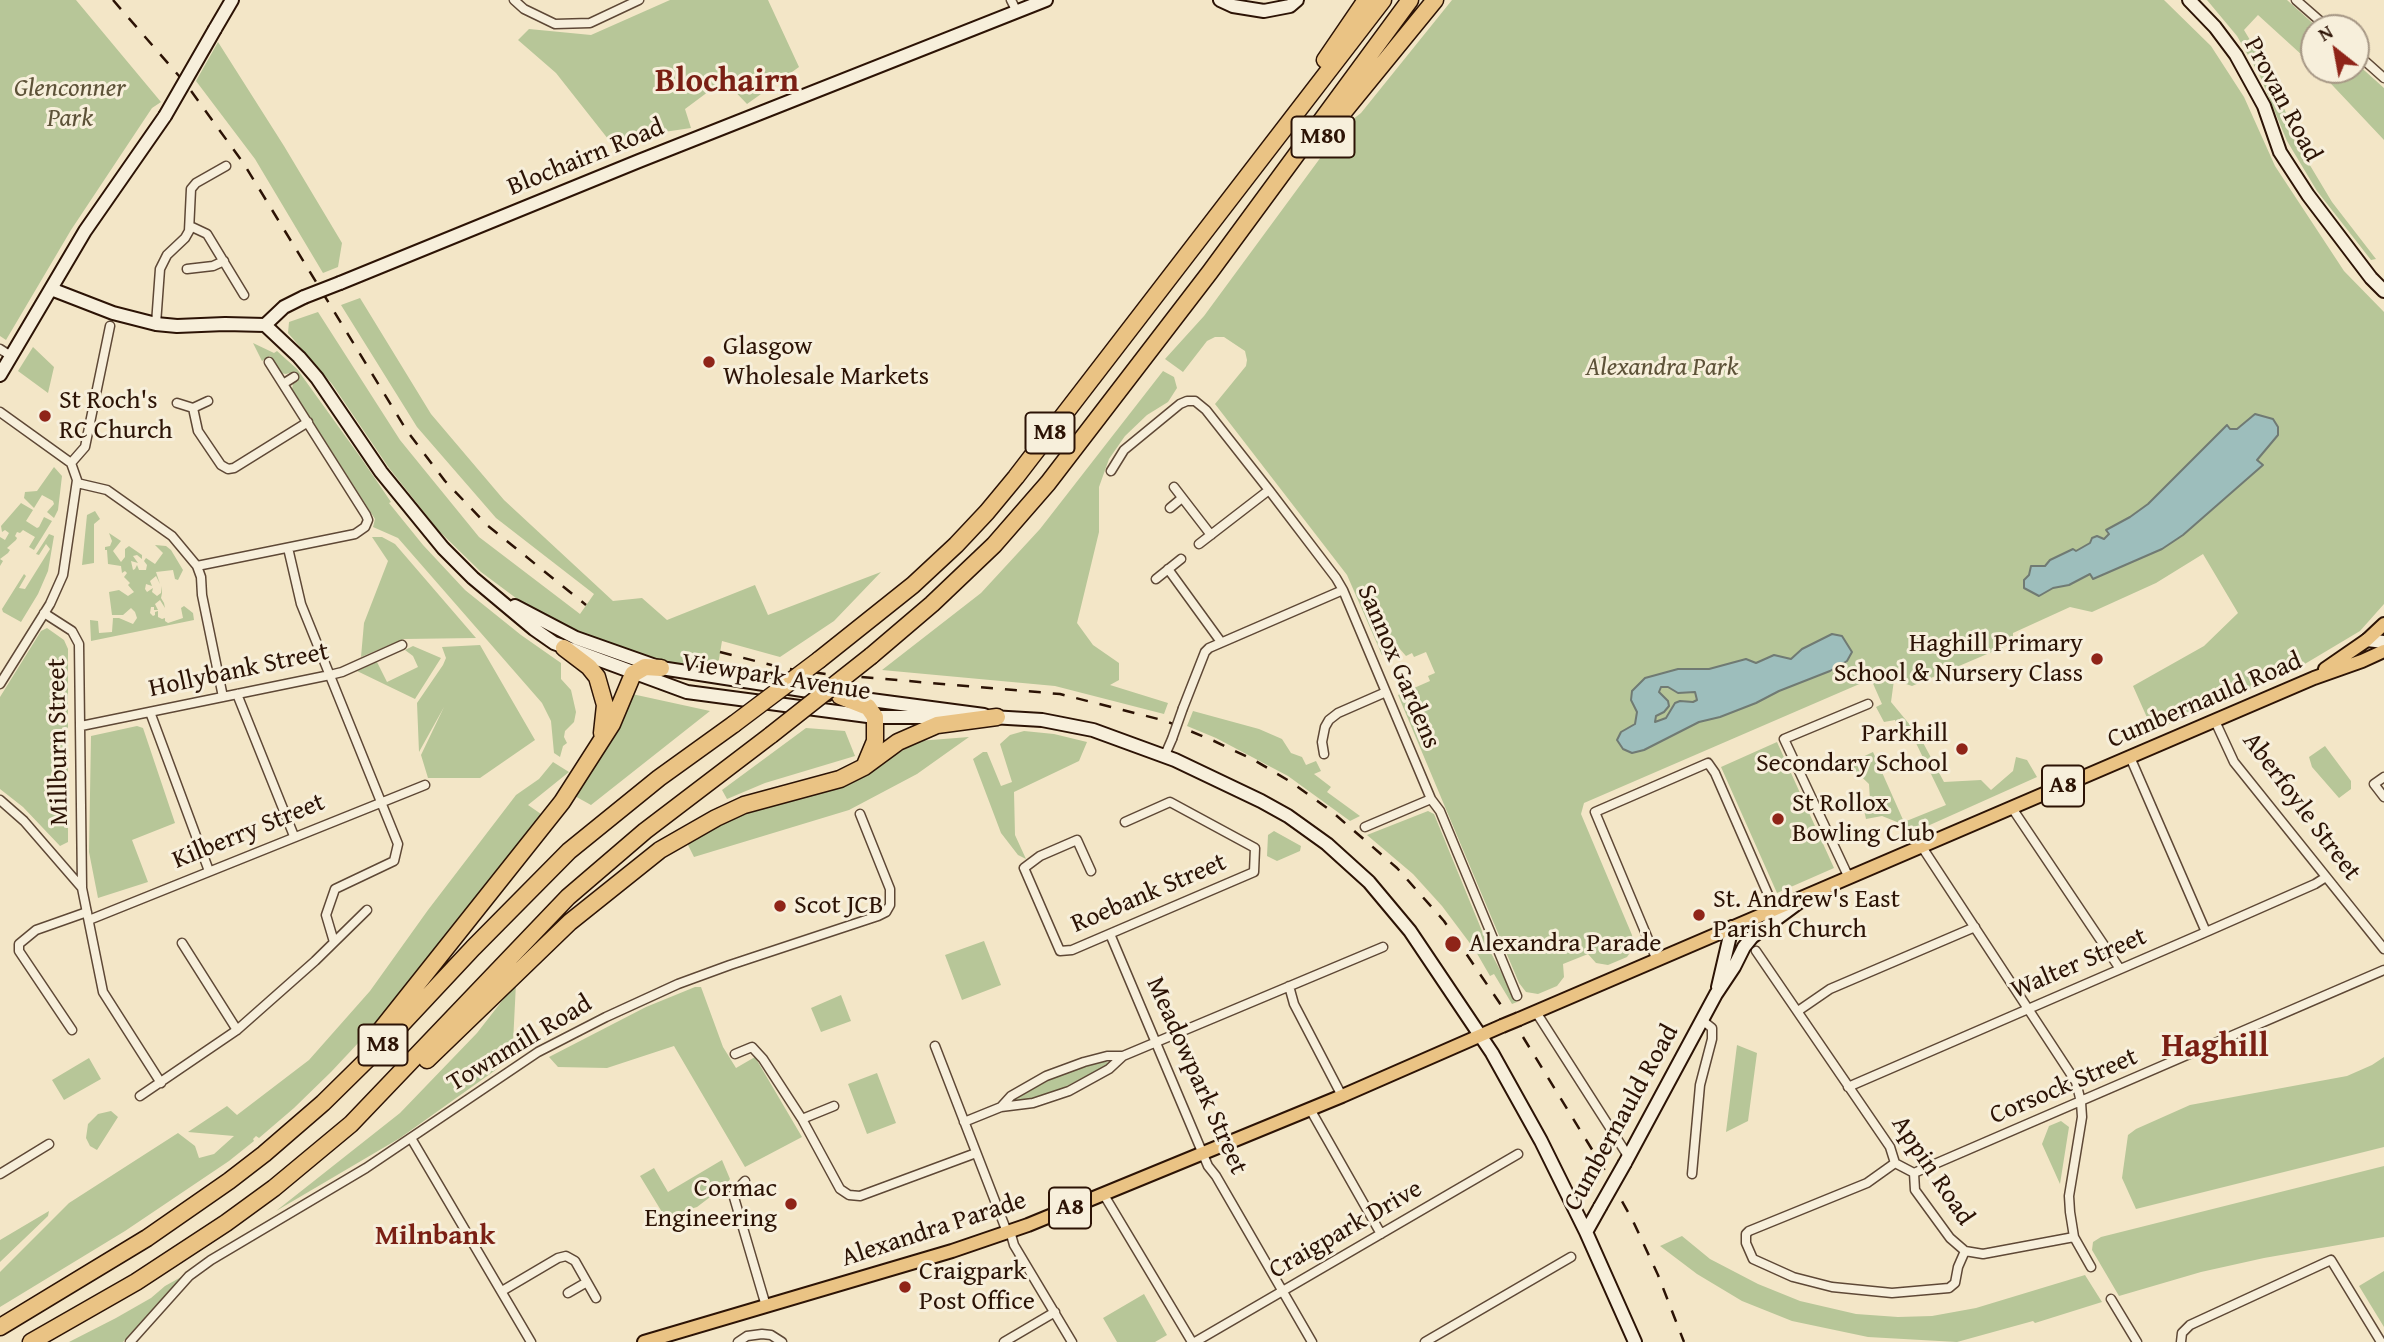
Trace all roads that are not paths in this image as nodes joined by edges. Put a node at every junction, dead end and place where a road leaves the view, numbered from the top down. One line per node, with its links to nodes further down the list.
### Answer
1 (232, 0): 23 (street, bridge)
2 (514, 0): 3 (street)
3 (639, 0)
4 (1046, 0): 13 (street, Blochairn Road)
5 (1220, 0): 6 (street)
6 (1297, 0)
7 (1366, 0): 18 (highway, M80)
8 (1383, 0): 18 (highway, M8)
9 (1410, 0): 22 (highway, M8)
10 (1435, 0): 22 (highway, M80)
11 (2189, 0): 24 (street, Provan Road)
12 (2296, 0): 14 (street)
13 (1014, 6): 27 (street, Blochairn Road, bridge)
14 (2312, 14)
15 (2370, 66): 16 (street)
16 (2384, 78)
17 (226, 166): 19 (street)
18 (1246, 175): 135 (highway, M8, bridge)
19 (190, 226): 20 (street); 26 (street)
20 (224, 261): 21 (street); 25 (street)
21 (187, 269)
22 (1210, 272): 148 (highway, M8, bridge)
23 (51, 289): 26 (street); 29 (street)
24 (2384, 291)
25 (244, 295)
26 (156, 324): 27 (street)
27 (265, 325): 54 (street, Viewpark Avenue)
28 (110, 326): 39 (street)
29 (6, 353): 31 (street)
30 (269, 362): 33 (street)
31 (0, 374)
32 (294, 377): 33 (street)
33 (283, 384): 38 (street)
34 (208, 401): 36 (street)
35 (177, 403): 36 (street)
36 (193, 408): 38 (street)
37 (2, 417): 39 (street)
38 (308, 422): 48 (street)
39 (71, 463): 41 (street)
40 (1111, 471): 43 (street, Sannox Gardens)
41 (77, 483): 50 (street); 55 (street)
42 (1174, 487): 44 (street)
43 (1269, 490): 46 (street); 53 (street, Sannox Gardens)
44 (1182, 498): 45 (street); 46 (street)
45 (1170, 508)
46 (1211, 535): 47 (street)
47 (1199, 544)
48 (288, 548): 50 (street); 65 (street)
49 (1181, 559): 51 (street)
50 (197, 566): 71 (street)
51 (1168, 569): 52 (street); 58 (street)
52 (1156, 579)
53 (1343, 590): 58 (street); 68 (street, Sannox Gardens)
54 (490, 593): 61 (street, Viewpark Avenue); 63 (street, Viewpark Avenue)
55 (44, 613): 67 (street); 77 (street, Millburn Street)
56 (2384, 624): 57 (main road, A8)
57 (2367, 640): 59 (street); 66 (main road, A8)
58 (1221, 642): 80 (street, bridge)
59 (2384, 642)
60 (402, 645): 65 (street, Hollybank Street)
61 (564, 648): 64 (street, Viewpark Avenue); 78 (highway)
62 (2384, 651): 66 (main road, Cumbernauld Road / A8)
63 (661, 668): 64 (highway); 70 (street, Viewpark Avenue)
64 (633, 674): 75 (street, Viewpark Avenue); 78 (highway)
65 (330, 675): 69 (street, Hollybank Street); 88 (street)
66 (2314, 678): 76 (main road, Cumbernauld Road / A8)
67 (0, 684)
68 (1386, 692): 79 (street); 86 (street, Sannox Gardens)
69 (237, 694): 71 (street, Hollybank Street); 93 (street)
70 (840, 696): 74 (street, Viewpark Avenue); 75 (highway)
71 (223, 697): 73 (street, Hollybank Street)
72 (1868, 704): 98 (street)
73 (150, 712): 77 (street, Hollybank Street); 95 (street)
74 (997, 717): 75 (street, Viewpark Avenue); 80 (street, Viewpark Avenue); 82 (highway)
75 (875, 718): 82 (highway)
76 (2215, 721): 81 (main road, Cumbernauld Road / A8); 97 (street, Aberfoyle Street)
77 (81, 726): 99 (street, Millburn Street)
78 (600, 745): 135 (highway)
79 (1324, 754)
80 (1165, 755): 125 (street, Viewpark Avenue)
81 (2130, 757): 89 (main road, Cumbernauld Road / A8); 106 (street)
82 (864, 767): 148 (highway)
83 (2384, 777): 85 (street)
84 (425, 785): 88 (street, Kilberry Street)
85 (2384, 797)
86 (1431, 799): 92 (street); 118 (street, Sannox Gardens)
87 (0, 800): 99 (street)
88 (381, 802): 93 (street, Kilberry Street); 108 (street)
89 (2012, 808): 94 (main road, Cumbernauld Road / A8); 114 (street)
90 (860, 814): 141 (street, Townmill Road)
91 (1125, 822): 107 (street, Roebank Street)
92 (1365, 827)
93 (294, 836): 95 (street, Kilberry Street)
94 (1922, 847): 98 (main road, Cumbernauld Road / A8); 105 (street)
95 (209, 871): 103 (street, Kilberry Street)
96 (1091, 872): 107 (street, Roebank Street)
97 (2326, 877): 106 (street, Walter Street); 111 (street, Aberfoyle Street)
98 (1849, 878): 100 (main road, Cumbernauld Road / A8)
99 (82, 888): 103 (street, Millburn Street)
100 (1812, 893): 101 (main road, Cumbernauld Road / A8); 117 (street, Cumbernauld Road)
101 (1774, 908): 104 (main road, Cumbernauld Road / A8); 113 (street)
102 (367, 910): 108 (street)
103 (88, 916): 123 (street, Kilberry Street); 130 (street, Millburn Street)
104 (1732, 926): 113 (main road, Alexandra Parade / A8); 117 (street, Cumbernauld Road)
105 (1975, 927): 119 (street); 120 (street)
106 (2206, 932): 114 (street, Walter Street)
107 (1110, 934): 126 (street, Meadowpark Street)
108 (334, 942): 124 (street)
109 (182, 943): 124 (street)
110 (1383, 947): 116 (street)
111 (2384, 948)
112 (1756, 951): 120 (street, Appin Road)
113 (1656, 958): 121 (main road, Alexandra Parade / A8)
114 (2120, 969): 119 (street, Walter Street)
115 (2384, 970): 134 (street, Corsock Street)
116 (1289, 986): 126 (street); 133 (street)
117 (1716, 994): 122 (street, Cumbernauld Road)
118 (1517, 996)
119 (2029, 1008): 131 (street, Walter Street); 134 (street)
120 (1798, 1011): 131 (street, Appin Road)
121 (1536, 1012): 125 (main road, Alexandra Parade / A8, bridge); 146 (street)
122 (1702, 1020): 146 (street, Cumbernauld Road); 151 (street)
123 (72, 1030)
124 (237, 1030): 130 (street)
125 (1481, 1036): 133 (main road, Alexandra Parade / A8); 155 (street, Viewpark Avenue)
126 (1156, 1042): 129 (street); 144 (street, Meadowpark Street)
127 (935, 1046): 140 (street)
128 (735, 1054): 139 (street)
129 (1123, 1056): 137 (street); 137 (street)
130 (161, 1083): 132 (street)
131 (1848, 1087): 147 (street, Appin Road)
132 (140, 1096)
133 (1342, 1096): 138 (main road, Alexandra Parade / A8)
134 (2081, 1102): 149 (street, Corsock Street); 157 (street)
135 (323, 1103): 169 (highway, M8)
136 (834, 1106): 139 (street)
137 (1001, 1107): 140 (street)
138 (1310, 1109): 144 (main road, Alexandra Parade / A8); 156 (street)
139 (802, 1119): 143 (street)
140 (964, 1122): 143 (street)
141 (411, 1138): 162 (street); 171 (street, Townmill Road)
142 (49, 1144): 150 (street)
143 (976, 1153): 154 (street)
144 (1203, 1153): 153 (main road, Alexandra Parade / A8); 163 (street, Meadowpark Street)
145 (1518, 1154): 156 (street, Craigpark Drive)
146 (1627, 1159): 155 (street, Cumbernauld Road, bridge)
147 (1895, 1163): 149 (street, Appin Road); 158 (street)
148 (299, 1168): 170 (highway, M8)
149 (1914, 1173): 158 (street, Appin Road)
150 (0, 1174)
151 (1692, 1174)
152 (745, 1181): 167 (street)
153 (1104, 1195): 154 (main road, Alexandra Parade / A8); 178 (street)
154 (1008, 1232): 167 (main road, Alexandra Parade / A8); 168 (street)
155 (1586, 1232): 181 (street, Cumbernauld Road)
156 (1381, 1234): 163 (street, Craigpark Drive)
157 (2074, 1237): 158 (street, Appin Road); 160 (street)
158 (1965, 1251)
159 (1571, 1257): 180 (street)
160 (2091, 1267)
161 (587, 1282): 162 (street); 164 (street); 165 (street)
162 (502, 1291): 172 (street)
163 (1282, 1292): 178 (street, Craigpark Drive); 179 (street, Meadowpark Street)
164 (568, 1293)
165 (597, 1298)
166 (2111, 1299): 182 (street)
167 (766, 1306): 173 (main road, Alexandra Parade / A8)
168 (1055, 1312): 176 (street); 177 (street)
169 (0, 1327)
170 (30, 1342)
171 (130, 1342)
172 (531, 1342)
173 (645, 1342)
174 (738, 1342): 175 (street)
175 (782, 1342)
176 (1004, 1342)
177 (1072, 1342)
178 (1193, 1342)
179 (1312, 1342)
180 (1425, 1342)
181 (1635, 1342)
182 (2137, 1342)
183 (2181, 1342): 184 (street)
184 (2381, 1342)

